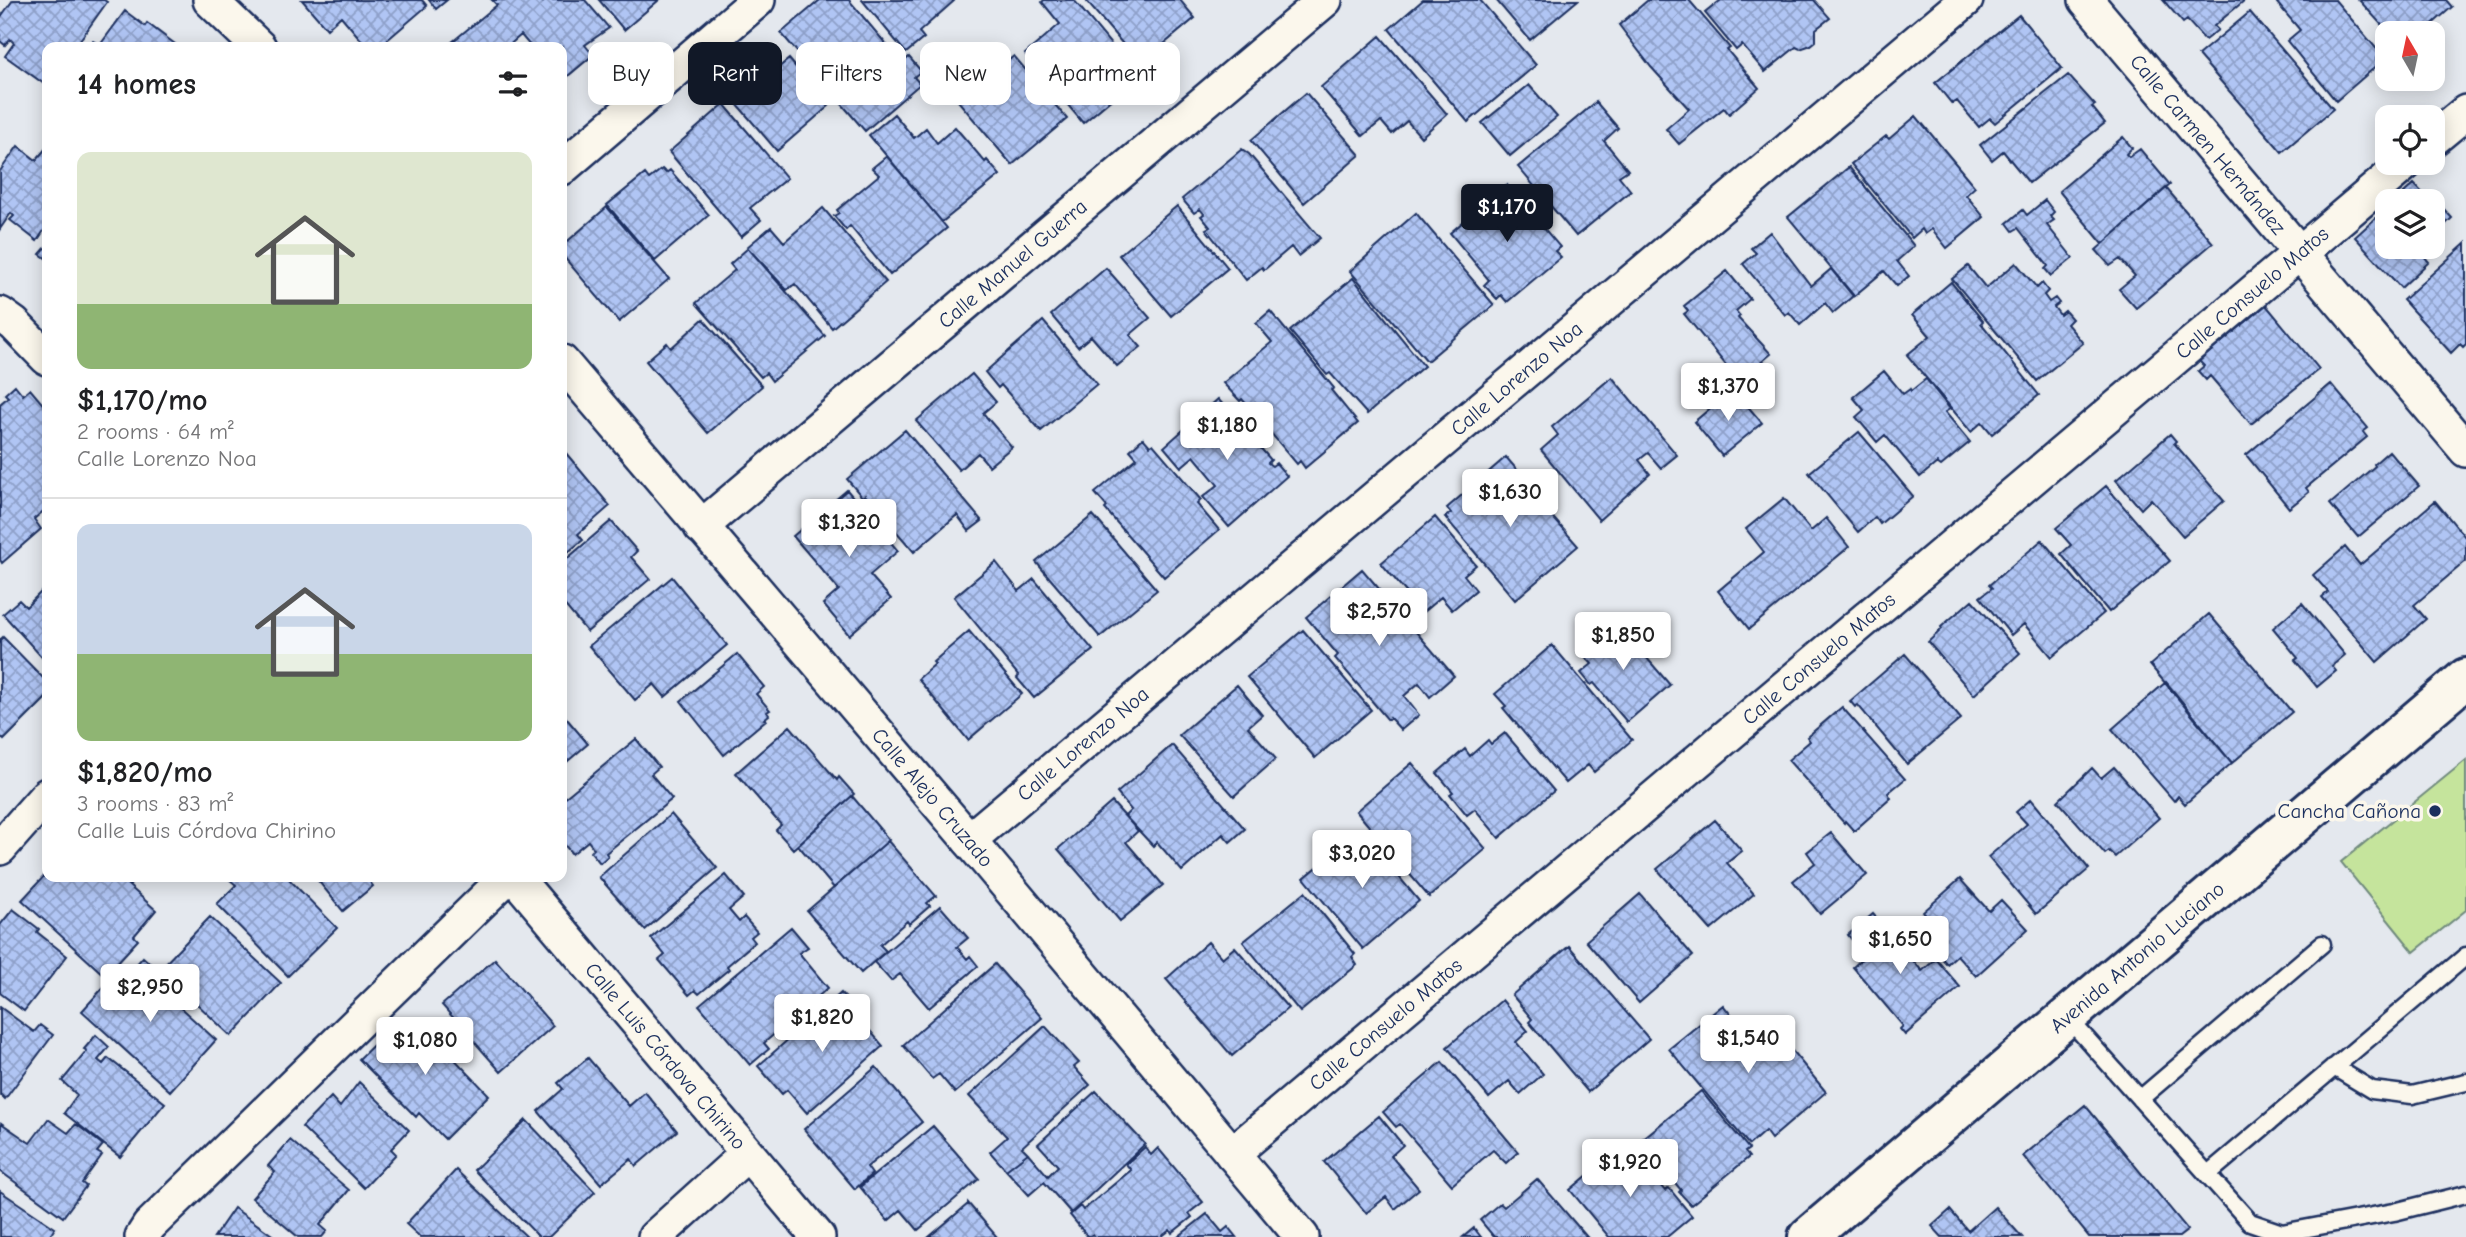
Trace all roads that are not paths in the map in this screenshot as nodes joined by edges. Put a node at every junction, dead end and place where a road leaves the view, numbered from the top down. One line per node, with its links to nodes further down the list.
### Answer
1 (210, 0): 6 (street)
2 (758, 0): 9 (street)
3 (1325, 0): 16 (street, Calle Manuel Guerra)
4 (1966, 0): 19 (street, Calle Lorenzo Noa)
5 (2085, 0): 11 (street, Calle Carmen Hernández)
6 (253, 42)
7 (2466, 112): 8 (street)
8 (2445, 129)
9 (567, 164)
10 (2392, 175): 11 (street, Calle Consuelo Matos)
11 (2301, 252): 15 (street, Calle Carmen Hernández); 30 (street, Calle Consuelo Matos)
12 (5, 325): 13 (street)
13 (42, 354)
14 (567, 368): 16 (street, Calle Alejo Cruzado)
15 (2466, 450)
16 (701, 527): 19 (street, Calle Alejo Cruzado)
17 (2466, 678): 25 (street, Avenida Antonio Luciano)
18 (42, 801): 20 (street)
19 (970, 840): 30 (street, Calle Alejo Cruzado)
20 (0, 848)
21 (502, 882): 33 (street)
22 (519, 882): 29 (street, Calle Luis Córdova Chirino)
23 (2322, 944): 28 (lane)
24 (2466, 956): 26 (lane)
25 (2067, 1017): 28 (lane); 37 (street, Avenida Antonio Luciano)
26 (2334, 1067): 27 (lane); 31 (lane)
27 (2466, 1082)
28 (2140, 1099): 31 (lane)
29 (747, 1154): 34 (street); 35 (street, Calle Luis Córdova Chirino)
30 (1232, 1154): 36 (street, Calle Alejo Cruzado)
31 (2207, 1174): 32 (lane)
32 (2466, 1194)
33 (142, 1237)
34 (655, 1237)
35 (817, 1237)
36 (1302, 1237)
37 (1808, 1237)

